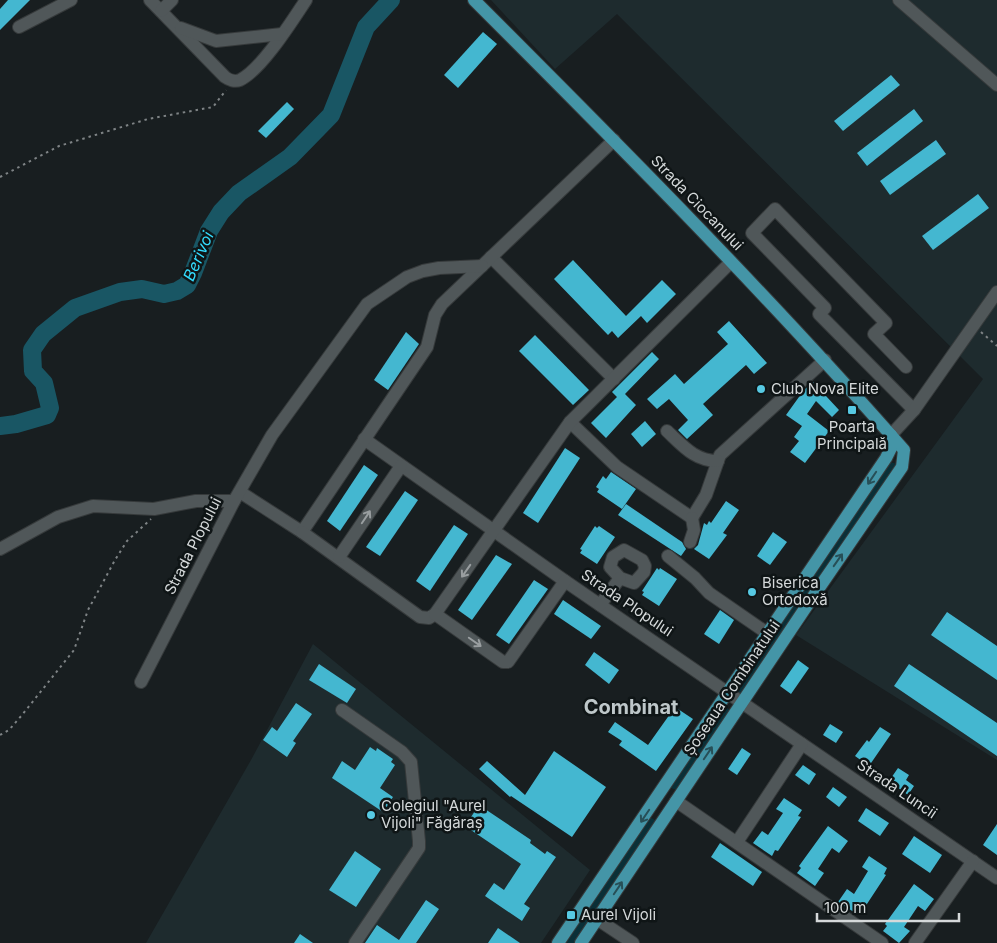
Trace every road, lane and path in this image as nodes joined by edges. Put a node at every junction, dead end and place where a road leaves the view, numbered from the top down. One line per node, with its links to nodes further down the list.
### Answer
1 (71, 0): 9 (street)
2 (150, 0): 7 (street)
3 (172, 0): 7 (street)
4 (306, 0): 10 (street)
5 (474, 0): 13 (main road, Strada Ciocanului)
6 (899, 0): 12 (street)
7 (161, 11): 8 (street)
8 (174, 25): 10 (street); 11 (street)
9 (19, 27)
10 (282, 34): 11 (street)
11 (234, 81): 14 (path)
12 (997, 85)
13 (614, 140): 15 (street); 16 (main road, Strada Ciocanului)
14 (0, 177)
15 (487, 261): 22 (street); 27 (street); 30 (street)
16 (731, 262): 20 (main road, Strada Ciocanului); 22 (street)
17 (997, 292): 18 (street)
18 (973, 325): 19 (path); 23 (street)
19 (997, 346)
20 (825, 360): 26 (main road, Strada Ciocanului); 28 (street)
21 (906, 367): 23 (street)
22 (614, 379): 24 (street)
23 (914, 410): 26 (street)
24 (570, 422): 32 (street); 33 (street)
25 (667, 431): 28 (street)
26 (891, 435): 41 (main road, Șoseaua Combinatului, one-way to 41); 42 (main road, Șoseaua Combinatului, one-way to 26)
27 (364, 440): 29 (street, Strada Plopului); 34 (street)
28 (718, 461): 32 (street)
29 (401, 466): 33 (street, Strada Plopului); 38 (street, one-way to 29)
30 (237, 496): 31 (street); 34 (street, Strada Plopului); 46 (street, Strada Plopului)
31 (161, 508): 36 (street); 50 (path)
32 (692, 518): 35 (street)
33 (494, 531): 40 (street, Strada Plopului); 44 (street, one-way to 44)
34 (302, 532): 38 (street, Strada Plopului)
35 (690, 542)
36 (0, 550)
37 (668, 556): 45 (street)
38 (339, 557): 44 (street, Strada Plopului)
39 (620, 578): 43 (street)
40 (565, 581): 43 (street, Strada Plopului); 44 (street, one-way to 40)
41 (793, 594): 42 (main road); 45 (main road, Șoseaua Combinatului)
42 (808, 604): 48 (main road, Șoseaua Combinatului)
43 (600, 605): 47 (street, Strada Plopului)
44 (435, 614)
45 (767, 633): 47 (main road, Șoseaua Combinatului)
46 (141, 682)
47 (728, 691): 48 (street, Strada Plopului); 52 (main road, Șoseaua Combinatului)
48 (741, 703): 51 (street, Strada Luncii); 53 (main road, Șoseaua Combinatului, one-way to 48)
49 (342, 710): 58 (street)
50 (0, 735)
51 (802, 744): 54 (street); 55 (street, Strada Luncii)
52 (661, 791): 53 (main road); 59 (main road, Șoseaua Combinatului, one-way to 59)
53 (676, 801): 54 (street); 57 (main road, Șoseaua Combinatului, one-way to 53)
54 (737, 842): 62 (street)
55 (973, 861): 56 (street, Strada Luncii); 63 (street)
56 (997, 878)
57 (597, 920): 60 (main road, Șoseaua Combinatului); 61 (street)
58 (354, 943)
59 (558, 943)
60 (581, 943)
61 (633, 943)
62 (882, 943)
63 (915, 943)

